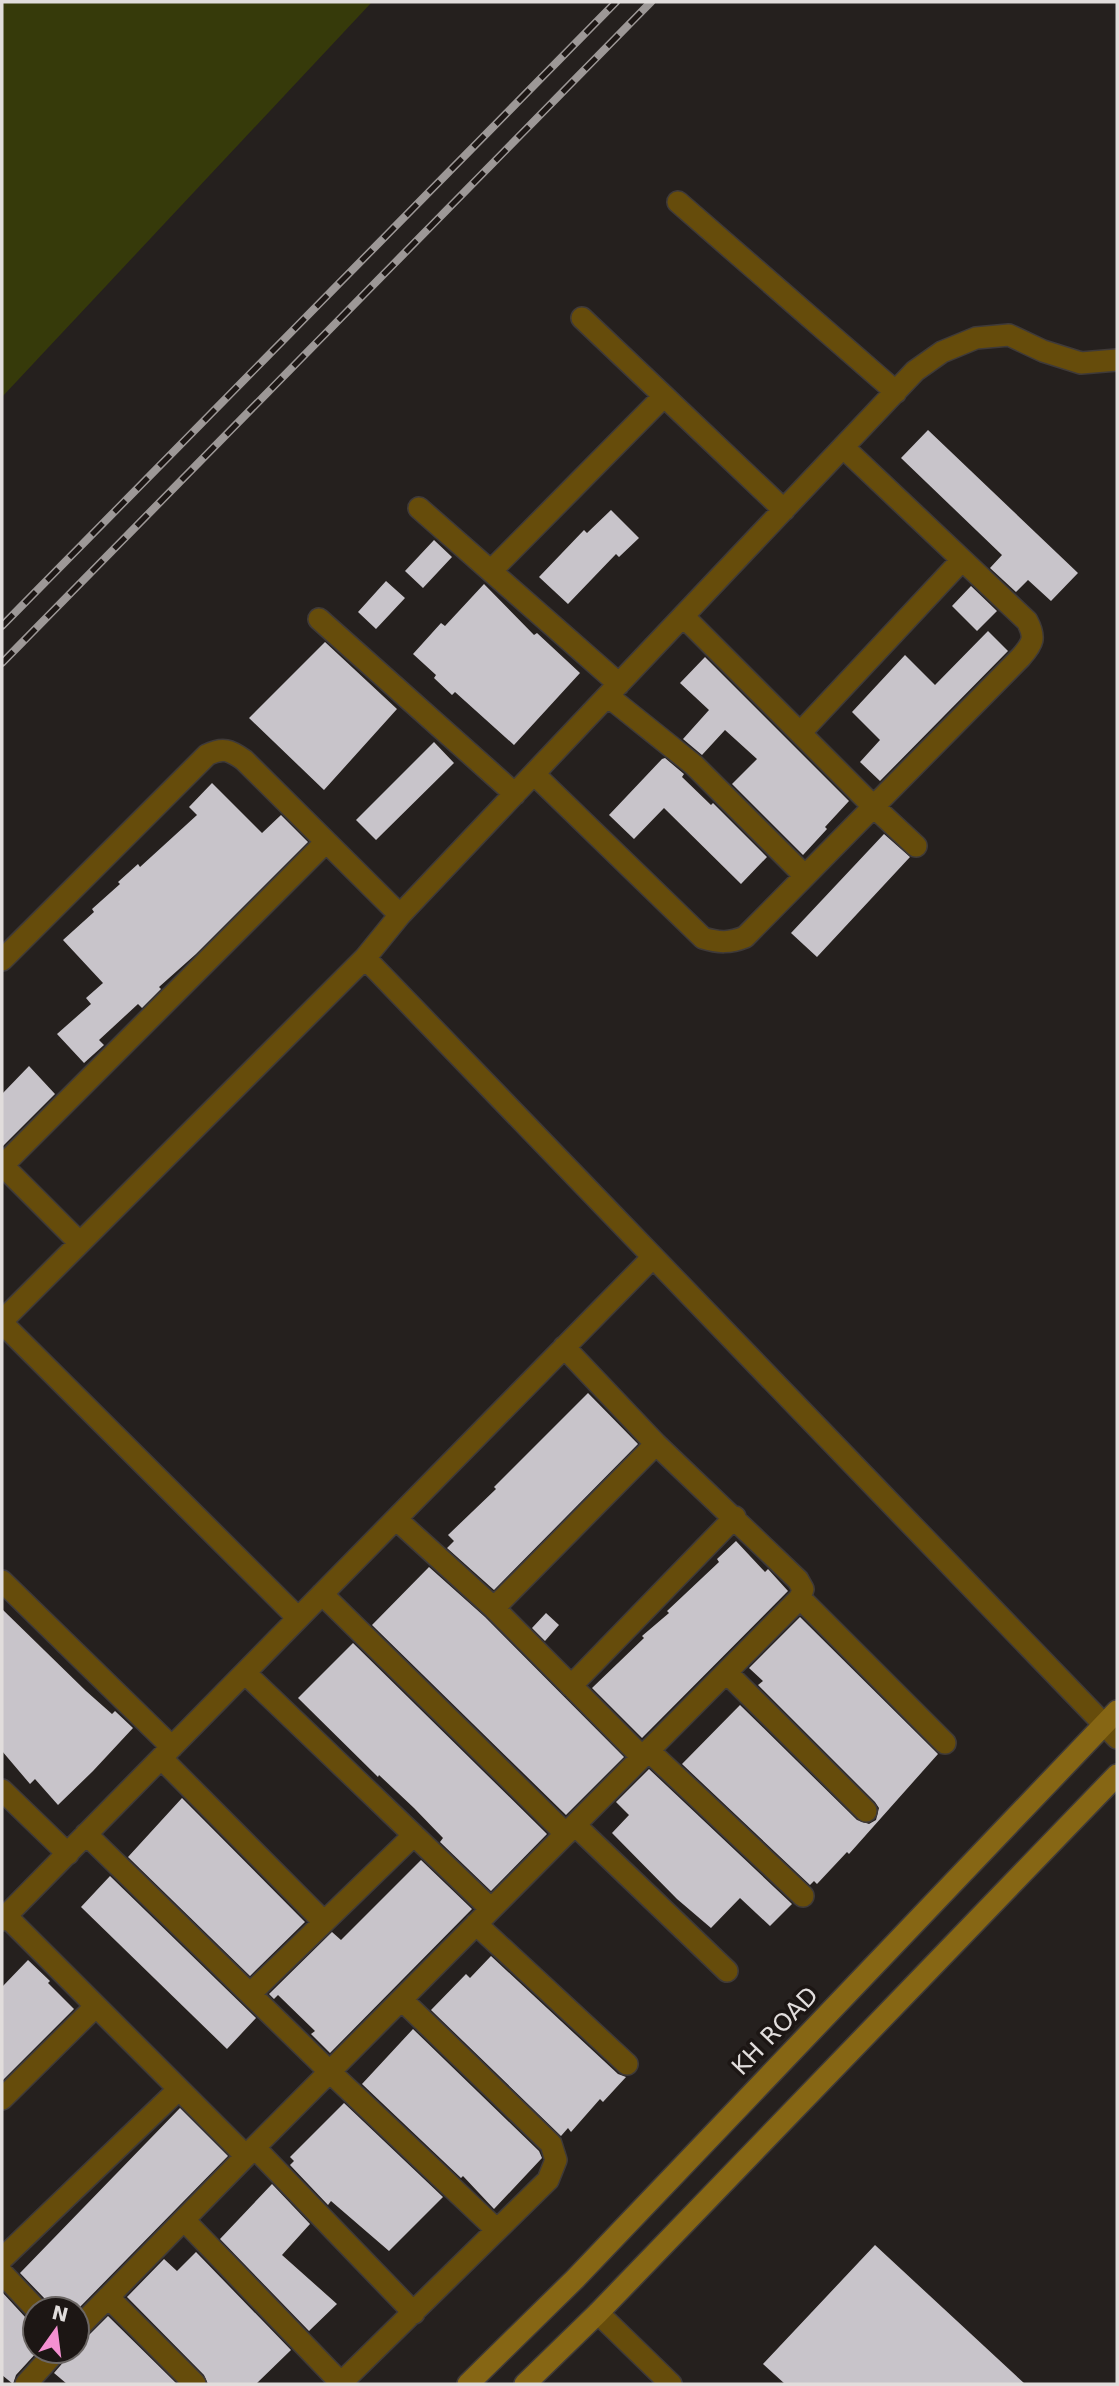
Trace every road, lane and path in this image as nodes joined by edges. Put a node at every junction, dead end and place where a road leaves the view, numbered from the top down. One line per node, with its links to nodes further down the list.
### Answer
1 (678, 202): 4 (street)
2 (582, 318): 5 (street)
3 (1117, 360): 4 (street)
4 (896, 392): 6 (street)
5 (664, 396): 8 (street); 10 (street)
6 (843, 447): 8 (street); 9 (street)
7 (419, 508): 10 (street)
8 (784, 510): 11 (street)
9 (962, 560): 14 (street); 17 (street)
10 (491, 571): 13 (street)
11 (683, 616): 13 (street); 14 (street)
12 (319, 619): 16 (street)
13 (614, 690): 15 (street); 20 (street)
14 (801, 732): 17 (street)
15 (534, 774): 16 (street); 20 (street)
16 (515, 794): 21 (street)
17 (873, 806): 19 (street); 20 (street)
18 (326, 842): 21 (street); 23 (street); 24 (street)
19 (916, 846)
20 (804, 875)
21 (400, 915): 22 (street)
22 (365, 958): 25 (street); 26 (street)
23 (2, 960)
24 (2, 1166): 25 (street)
25 (80, 1243): 27 (street)
26 (653, 1257): 28 (street); 40 (street)
27 (2, 1322): 36 (street)
28 (564, 1347): 29 (street); 31 (street)
29 (656, 1444): 30 (street); 35 (street)
30 (735, 1517): 34 (street); 39 (street)
31 (396, 1519): 33 (street); 35 (street)
32 (2, 1581): 42 (street)
33 (322, 1594): 36 (street); 47 (street)
34 (800, 1598): 38 (street); 41 (street)
35 (494, 1608): 39 (street)
36 (298, 1618): 37 (street)
37 (245, 1673): 42 (street); 49 (street)
38 (727, 1673): 43 (street); 46 (street)
39 (572, 1686): 43 (street)
40 (1113, 1725): 77 (main road, KH ROAD)
41 (945, 1743)
42 (167, 1753): 48 (street); 54 (street)
43 (646, 1754): 47 (street); 51 (street)
44 (1117, 1775): 71 (main road)
45 (2, 1790): 50 (street)
46 (866, 1811)
47 (571, 1830): 52 (street); 55 (street)
48 (86, 1834): 50 (street); 56 (street)
49 (414, 1835): 52 (street); 54 (street)
50 (68, 1854): 53 (street)
51 (803, 1896)
52 (484, 1917): 57 (street); 59 (street)
53 (4, 1918): 58 (street)
54 (324, 1922): 56 (street)
55 (727, 1971)
56 (250, 1994): 60 (street)
57 (402, 2000): 60 (street); 65 (street)
58 (96, 2006): 61 (street); 62 (street)
59 (627, 2064)
60 (330, 2072): 63 (street); 65 (street)
61 (178, 2089): 63 (street); 66 (street)
62 (2, 2099)
63 (251, 2152): 64 (street); 70 (street)
64 (184, 2220): 69 (street); 76 (street)
65 (497, 2231): 70 (street)
66 (2, 2259)
67 (2, 2273): 68 (street)
68 (23, 2295)
69 (108, 2297): 72 (street); 75 (street)
70 (414, 2312): 76 (street)
71 (597, 2313): 78 (main road); 79 (street)
72 (91, 2315)
73 (46, 2365): 74 (street)
74 (34, 2382)
75 (195, 2384)
76 (341, 2384)
77 (468, 2384)
78 (525, 2384)
79 (671, 2384)

